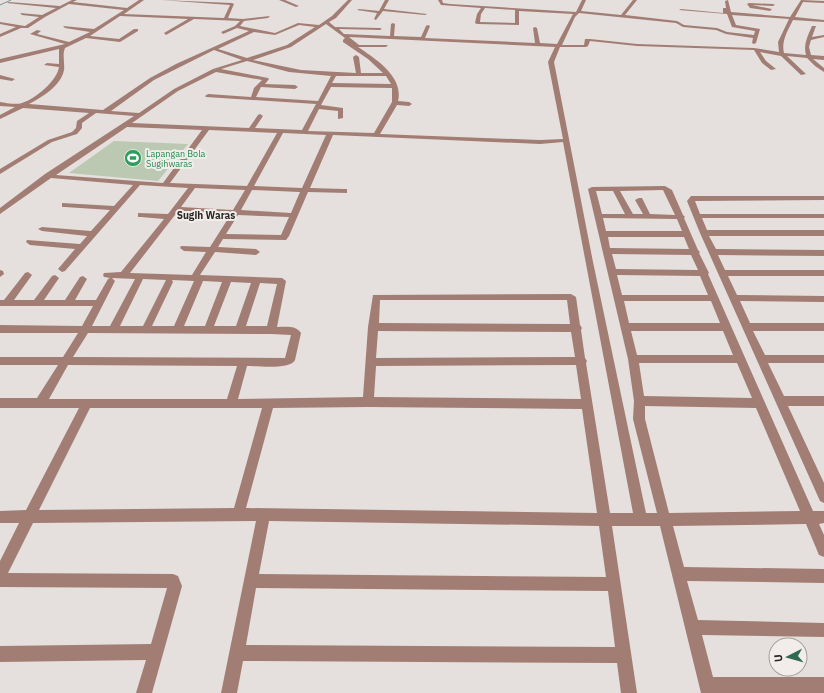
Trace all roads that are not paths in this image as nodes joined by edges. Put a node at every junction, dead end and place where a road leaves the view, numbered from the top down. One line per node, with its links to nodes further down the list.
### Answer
1 (14, 0): 19 (street)
2 (75, 0): 15 (street)
3 (142, 0): 22 (street)
4 (163, 0): 43 (street)
5 (281, 0): 17 (street)
6 (350, 0): 50 (street)
7 (387, 0): 26 (street)
8 (440, 0): 21 (street)
9 (477, 0): 21 (street)
10 (584, 0): 27 (street)
11 (635, 0): 33 (street)
12 (725, 0): 29 (street)
13 (778, 0): 16 (street)
14 (824, 2): 18 (street)
15 (67, 4): 19 (street); 22 (street)
16 (773, 5): 25 (street); 25 (street)
17 (297, 6)
18 (800, 6): 20 (street); 28 (street)
19 (61, 7): 34 (street)
20 (824, 7)
21 (479, 8): 24 (street); 24 (street)
22 (128, 9): 32 (street)
23 (359, 10): 26 (street)
24 (518, 10): 27 (street)
25 (770, 10): 37 (street)
26 (381, 11): 31 (street); 41 (street)
27 (577, 12): 33 (street); 84 (street)
28 (795, 12): 30 (street); 40 (street)
29 (727, 13): 36 (street); 37 (street); 45 (street)
30 (802, 13)
31 (426, 14)
32 (119, 15): 35 (street); 67 (street)
33 (619, 15): 36 (street)
34 (43, 16): 46 (street); 46 (street)
35 (155, 16): 38 (street); 42 (street)
36 (680, 16): 53 (street); 76 (street)
37 (766, 16): 40 (street)
38 (193, 18): 43 (street); 69 (street)
39 (268, 18): 44 (street)
40 (791, 18): 48 (street); 54 (street)
41 (376, 19)
42 (150, 20)
43 (225, 20): 44 (street)
44 (243, 20): 59 (street)
45 (731, 20): 47 (street); 76 (street)
46 (35, 21): 55 (street)
47 (738, 21)
48 (824, 21)
49 (0, 23): 55 (street)
50 (323, 24): 61 (street); 65 (street); 93 (street)
51 (393, 24): 75 (street)
52 (781, 24): 54 (street)
53 (664, 25)
54 (789, 25): 57 (street); 89 (street)
55 (21, 26): 72 (street)
56 (428, 26): 78 (street)
57 (795, 26)
58 (65, 27): 67 (street)
59 (237, 27): 65 (street); 68 (street)
60 (808, 27): 79 (street)
61 (334, 28): 63 (street); 77 (street)
62 (535, 28): 83 (street)
63 (380, 29)
64 (136, 30): 74 (street)
65 (254, 30): 87 (street)
66 (39, 31): 82 (street)
67 (95, 31): 74 (street)
68 (223, 33)
69 (166, 34)
70 (476, 35): 80 (street)
71 (493, 35): 81 (street)
72 (0, 36)
73 (824, 36): 79 (street)
74 (85, 37): 82 (street)
75 (392, 37): 77 (street); 78 (street)
76 (755, 37): 88 (street)
77 (346, 38): 85 (street); 102 (street)
78 (423, 38): 80 (street)
79 (808, 39): 91 (street)
80 (475, 41): 81 (street)
81 (494, 42): 83 (street)
82 (70, 44): 86 (street)
83 (540, 44): 84 (street)
84 (560, 45): 88 (street); 135 (street)
85 (386, 46)
86 (63, 47): 94 (street); 96 (street)
87 (214, 48): 93 (street); 119 (street)
88 (756, 50): 89 (street); 98 (street)
89 (782, 54): 91 (street); 103 (street)
90 (356, 57): 104 (street)
91 (808, 57): 92 (street); 100 (street)
92 (824, 58)
93 (247, 60): 99 (street); 101 (street)
94 (0, 61)
95 (47, 65): 96 (street)
96 (62, 66): 117 (street)
97 (4, 68): 105 (street)
98 (773, 69)
99 (214, 70): 107 (street); 120 (street)
100 (824, 70)
101 (335, 73): 104 (street); 108 (street)
102 (388, 74): 104 (street); 109 (street)
103 (803, 74)
104 (359, 75)
105 (0, 76): 106 (street)
106 (12, 79)
107 (261, 85): 110 (street); 112 (street)
108 (330, 85): 109 (street); 116 (street)
109 (393, 86): 113 (street)
110 (295, 87)
111 (208, 96): 112 (street)
112 (253, 99): 116 (street)
113 (398, 103): 115 (street); 125 (street)
114 (0, 104): 117 (street)
115 (409, 104)
116 (319, 105): 123 (street); 132 (street)
117 (20, 106): 118 (street); 122 (street)
118 (96, 111): 119 (street); 136 (street)
119 (105, 112): 120 (street)
120 (140, 115): 126 (street)
121 (260, 116): 130 (street)
122 (0, 117)
123 (340, 118)
124 (376, 119): 125 (street)
125 (384, 120): 128 (street)
126 (126, 125): 129 (street); 137 (street)
127 (373, 127): 128 (street)
128 (381, 127): 134 (street)
129 (207, 128): 130 (street); 139 (street)
130 (251, 130): 131 (street)
131 (281, 132): 132 (street); 141 (street)
132 (304, 132): 133 (street)
133 (330, 134): 134 (street); 143 (street)
134 (379, 135): 135 (street)
135 (562, 140): 240 (street)
136 (0, 172)
137 (48, 176): 138 (street); 150 (street)
138 (138, 183): 139 (street); 148 (street)
139 (165, 185): 140 (street)
140 (193, 186): 141 (street); 149 (street)
141 (249, 188): 143 (street); 151 (street)
142 (615, 188): 154 (street); 158 (street); 160 (street)
143 (305, 190): 144 (street); 167 (street)
144 (344, 191)
145 (824, 198): 155 (street)
146 (639, 200): 159 (street)
147 (65, 205): 148 (street)
148 (117, 208): 164 (street)
149 (178, 209): 151 (street); 157 (street)
150 (0, 212)
151 (236, 212): 153 (street); 167 (street)
152 (141, 215): 157 (street)
153 (289, 215)
154 (598, 216): 158 (street); 165 (street)
155 (697, 216): 156 (street); 162 (street)
156 (824, 216)
157 (170, 217): 183 (street)
158 (631, 217): 159 (street)
159 (648, 217): 160 (street)
160 (681, 217): 166 (street)
161 (42, 229): 164 (street)
162 (704, 233): 163 (street); 175 (street)
163 (824, 233)
164 (94, 234): 169 (street)
165 (602, 234): 166 (street); 172 (street)
166 (688, 234): 174 (street)
167 (220, 236): 171 (street)
168 (30, 242): 169 (street)
169 (82, 247): 177 (street)
170 (184, 248): 171 (street)
171 (211, 250): 173 (street); 185 (street)
172 (606, 251): 174 (street); 180 (street)
173 (256, 252)
174 (696, 252): 178 (street)
175 (713, 252): 176 (street); 179 (street)
176 (824, 253)
177 (62, 269)
178 (705, 271): 179 (street); 180 (street); 192 (street)
179 (721, 271): 181 (street); 193 (street)
180 (611, 272): 191 (street)
181 (824, 273)
182 (28, 275): 195 (street)
183 (124, 275): 185 (street); 198 (street)
184 (55, 278): 196 (street)
185 (197, 278): 187 (street); 209 (street)
186 (83, 279): 197 (street)
187 (228, 279): 189 (street); 210 (street)
188 (139, 280): 207 (street)
189 (256, 280): 211 (street); 212 (street)
190 (169, 282): 208 (street)
191 (618, 298): 192 (street); 201 (street)
192 (715, 298): 202 (street)
193 (734, 298): 194 (street); 199 (street)
194 (824, 299)
195 (4, 303): 196 (street)
196 (37, 303): 197 (street)
197 (68, 303): 198 (street)
198 (99, 303): 206 (street)
199 (747, 326): 204 (street); 215 (street)
200 (373, 327): 203 (street); 203 (street); 221 (street)
201 (625, 327): 202 (street); 213 (street)
202 (727, 327): 214 (street)
203 (577, 328): 218 (street)
204 (824, 328)
205 (0, 329): 206 (street)
206 (85, 329): 207 (street); 217 (street)
207 (113, 329): 208 (street)
208 (146, 329): 209 (street)
209 (178, 330): 210 (street)
210 (208, 330): 211 (street)
211 (240, 330): 212 (street)
212 (271, 330): 220 (street)
213 (633, 359): 214 (street); 223 (street)
214 (741, 359): 230 (street)
215 (761, 359): 216 (street); 224 (street)
216 (824, 359)
217 (66, 361): 219 (street); 220 (street); 225 (street)
218 (582, 361): 221 (street); 232 (street)
219 (0, 362)
220 (242, 362): 231 (street)
221 (371, 362): 226 (street)
222 (824, 400): 224 (street)
223 (639, 401): 230 (street); 241 (street)
224 (780, 401): 233 (street)
225 (41, 402): 227 (street); 228 (street)
226 (368, 402): 229 (street); 232 (street)
227 (0, 403)
228 (87, 403): 231 (street); 237 (street)
229 (267, 403): 231 (street); 235 (street)
230 (759, 403): 238 (street)
231 (231, 404)
232 (587, 404): 239 (street)
233 (824, 497)
234 (264, 514): 235 (street); 239 (street); 247 (street)
235 (238, 515): 237 (street)
236 (0, 517): 237 (street)
237 (29, 517): 244 (street)
238 (815, 517): 241 (street); 242 (street)
239 (611, 520): 240 (street); 248 (street)
240 (639, 520): 241 (street)
241 (665, 520): 243 (street)
242 (824, 550)
243 (679, 574): 245 (street); 249 (street)
244 (0, 576)
245 (824, 576)
246 (0, 580): 251 (street)
247 (250, 581): 248 (street); 252 (street)
248 (614, 584): 254 (street)
249 (692, 627): 250 (street); 256 (street)
250 (824, 630)
251 (155, 652): 253 (street); 258 (street)
252 (236, 653): 254 (street); 257 (street)
253 (0, 654)
254 (623, 655): 259 (street)
255 (824, 685): 256 (street)
256 (708, 689)
257 (229, 692)
258 (144, 693)
259 (629, 693)

